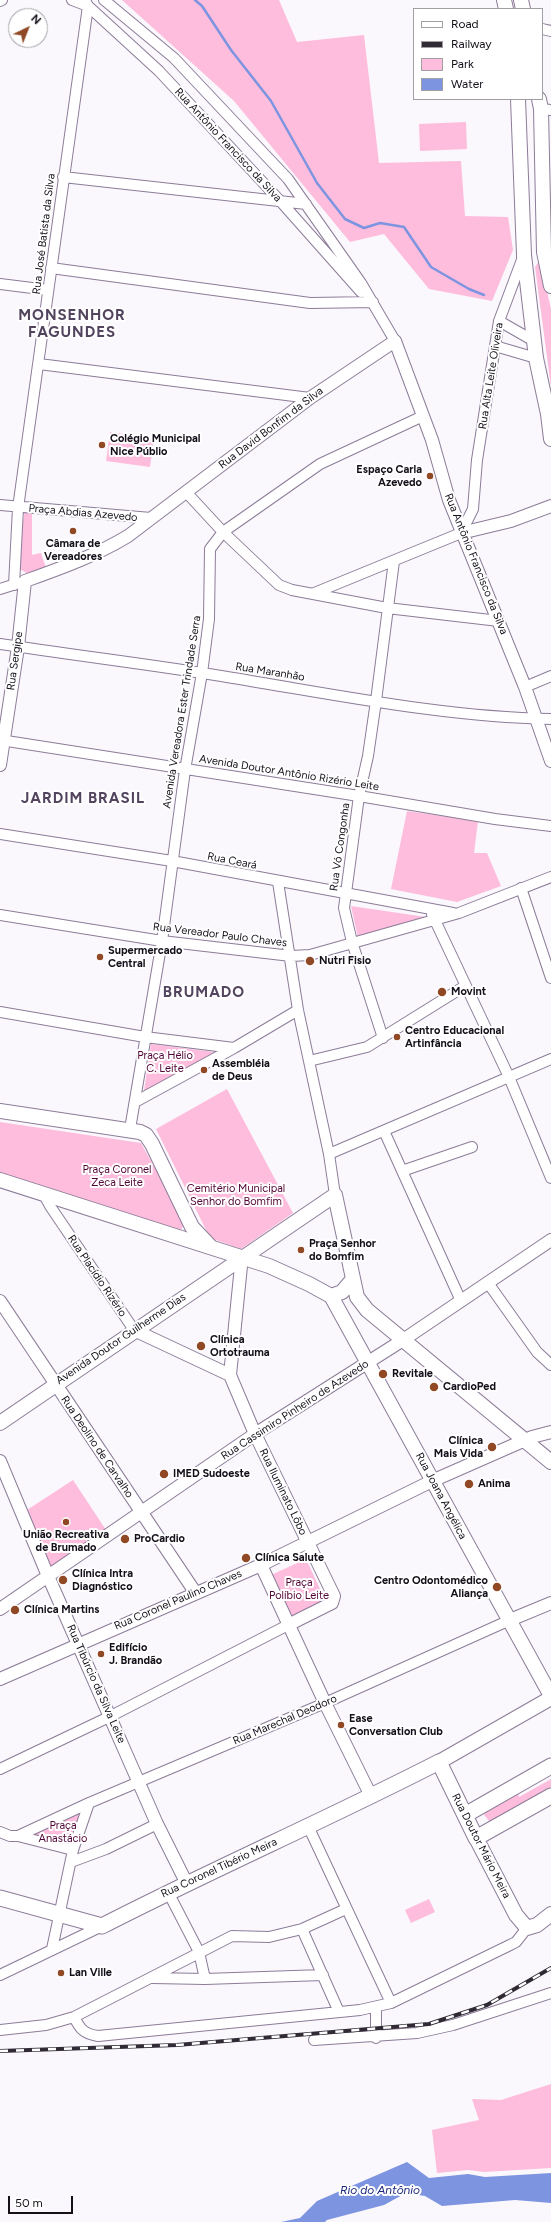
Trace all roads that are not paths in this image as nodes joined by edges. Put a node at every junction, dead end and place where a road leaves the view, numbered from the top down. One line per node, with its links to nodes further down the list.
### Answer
1 (72, 0): 3 (street, Rua Antônio Francisco da Silva)
2 (104, 0): 8 (street, Rua Antônio Francisco da Silva)
3 (87, 3): 6 (street, Rua José Batista da Silva); 7 (street, Rua Antônio Francisco da Silva)
4 (518, 103): 5 (main road); 10 (main road, Rua Alta Leite Oliveira)
5 (544, 106): 9 (main road)
6 (63, 177): 7 (street); 11 (street, Rua José Batista da Silva)
7 (282, 203): 8 (street); 15 (street, Rua Antônio Francisco da Silva)
8 (306, 204): 15 (street, Rua Antônio Francisco da Silva)
9 (548, 253): 13 (main road)
10 (524, 255): 16 (street, Rua Alta Leite Oliveira); 18 (main road)
11 (51, 268): 14 (street, Rua José Batista da Silva); 15 (street)
12 (0, 284): 14 (street)
13 (551, 286)
14 (48, 290): 21 (street, Rua José Batista da Silva)
15 (373, 302): 17 (street, Rua Antônio Francisco da Silva)
16 (499, 321): 18 (street); 19 (street, Rua Alta Leite Oliveira)
17 (395, 341): 22 (street, Rua David Bonfim da Silva); 24 (street, Rua Antônio Francisco da Silva)
18 (534, 341): 20 (main road)
19 (495, 346): 20 (street); 32 (street, Rua Alta Leite Oliveira)
20 (536, 358): 23 (main road)
21 (39, 364): 22 (street); 29 (street, Rua José Batista da Silva)
22 (310, 398): 26 (street, Rua David Bonfim da Silva)
23 (550, 413): 25 (main road)
24 (422, 416): 31 (street, Avenida Vereadora Ester Trindade Serra); 32 (street, Rua Antônio Francisco da Silva)
25 (551, 439)
26 (186, 492): 30 (street, Rua David Bonfim da Silva); 31 (street)
27 (0, 505): 29 (street, Praça Abdias Azevedo)
28 (551, 506): 32 (street)
29 (18, 508): 30 (street, Praça Abdias Azevedo); 34 (street, Rua José Batista da Silva)
30 (151, 518): 34 (street, Praça Abdias Azevedo)
31 (223, 532): 36 (street); 41 (street, Avenida Vereadora Ester Trindade Serra)
32 (461, 533): 33 (street); 38 (street, Rua Antônio Francisco da Silva)
33 (394, 561): 36 (street); 37 (street, Rua Vó Congonha)
34 (20, 583): 35 (street); 40 (street, Rua Sergipe)
35 (0, 589)
36 (312, 594): 37 (street)
37 (387, 608): 38 (street); 44 (street, Rua Vó Congonha)
38 (499, 621): 43 (street, Rua Antônio Francisco da Silva)
39 (0, 644): 40 (street, Rua Maranhão)
40 (18, 647): 41 (street, Rua Maranhão); 47 (street, Rua Sergipe)
41 (202, 673): 44 (street, Rua Maranhão); 50 (street, Avenida Vereadora Ester Trindade Serra)
42 (551, 676): 43 (street)
43 (525, 687): 46 (street, Rua Antônio Francisco da Silva)
44 (376, 701): 46 (street, Rua Maranhão); 51 (street, Rua Vó Congonha)
45 (551, 719): 46 (street, Rua Maranhão)
46 (536, 720): 48 (street, Rua Antônio Francisco da Silva)
47 (2, 740): 49 (street, Rua Sergipe); 50 (street, Avenida Doutor Antônio Rizério Leite)
48 (551, 761)
49 (0, 764)
50 (185, 770): 51 (street, Avenida Doutor Antônio Rizério Leite); 54 (street, Avenida Vereadora Ester Trindade Serra)
51 (359, 796): 52 (street, Avenida Doutor Antônio Rizério Leite); 58 (street, Rua Vó Congonha)
52 (551, 826)
53 (0, 834): 54 (street, Rua Ceará)
54 (172, 861): 56 (street, Rua Ceará); 63 (street, Avenida Vereadora Ester Trindade Serra)
55 (551, 877): 57 (street, Rua Vereador Paulo Chaves)
56 (278, 882): 58 (street, Rua Ceará); 65 (street)
57 (521, 888): 60 (street, Rua Vereador Paulo Chaves); 66 (street)
58 (346, 892): 59 (street, Rua Ceará); 64 (street, Rua Vó Congonha)
59 (429, 908): 60 (street, Rua Ceará); 62 (street)
60 (459, 913): 62 (street, Rua Vereador Paulo Chaves)
61 (0, 916): 63 (street, Rua Vereador Paulo Chaves)
62 (435, 920): 64 (street, Rua Vereador Paulo Chaves); 67 (street)
63 (162, 941): 65 (street, Rua Vereador Paulo Chaves); 70 (street, Avenida Vereadora Ester Trindade Serra)
64 (352, 942): 65 (street, Rua Vereador Paulo Chaves); 71 (street, Rua Vó Congonha)
65 (291, 956): 68 (street)
66 (551, 978)
67 (465, 986): 71 (street); 75 (street)
68 (298, 1010): 72 (street); 74 (street)
69 (0, 1012): 70 (street)
70 (145, 1037): 72 (street); 76 (street, Avenida Vereadora Ester Trindade Serra)
71 (383, 1038): 74 (street)
72 (234, 1048): 76 (street)
73 (551, 1059): 75 (street)
74 (309, 1061): 81 (street)
75 (509, 1077): 79 (street); 83 (street)
76 (135, 1102): 78 (street, Avenida Vereadora Ester Trindade Serra)
77 (0, 1111): 78 (main road)
78 (130, 1129): 89 (main road)
79 (384, 1131): 81 (street); 82 (street)
80 (472, 1147): 82 (street)
81 (329, 1154): 86 (street)
82 (402, 1170): 99 (street)
83 (551, 1178)
84 (0, 1180): 85 (main road)
85 (43, 1193): 90 (main road); 101 (street, Rua Placídio Rizério)
86 (335, 1195): 87 (main road); 88 (main road)
87 (308, 1214): 88 (main road); 91 (main road)
88 (341, 1223): 96 (main road)
89 (192, 1227): 90 (main road); 93 (main road)
90 (178, 1237): 93 (main road)
91 (268, 1240): 94 (main road); 95 (main road)
92 (551, 1240): 97 (street, Rua Cassimiro Pinheiro de Azevedo)
93 (210, 1246): 94 (main road)
94 (242, 1256): 95 (main road); 101 (main road, Avenida Doutor Guilherme Dias); 105 (street, Rua Iluminato Lôbo)
95 (269, 1266): 98 (main road)
96 (353, 1279): 98 (main road); 102 (main road)
97 (488, 1283): 99 (street, Rua Cassimiro Pinheiro de Azevedo); 104 (street)
98 (331, 1296): 103 (main road, Rua Joana Angélica)
99 (461, 1300): 102 (street, Rua Cassimiro Pinheiro de Azevedo)
100 (0, 1301): 106 (street, Rua Deolino de Carvalho)
101 (134, 1330): 105 (street); 106 (main road, Avenida Doutor Guilherme Dias)
102 (404, 1340): 103 (street, Rua Cassimiro Pinheiro de Azevedo); 110 (main road)
103 (369, 1362): 109 (street, Rua Cassimiro Pinheiro de Azevedo); 113 (main road, Rua Joana Angélica)
104 (551, 1365)
105 (230, 1375): 109 (street, Rua Iluminato Lôbo)
106 (55, 1384): 107 (main road, Avenida Doutor Guilherme Dias); 114 (street, Rua Deolino de Carvalho)
107 (0, 1423)
108 (551, 1432): 110 (street, Rua Coronel Paulino Chaves)
109 (255, 1434): 114 (street, Rua Cassimiro Pinheiro de Azevedo); 115 (street, Rua Iluminato Lôbo)
110 (523, 1441): 112 (main road); 113 (street, Rua Coronel Paulino Chaves)
111 (0, 1460): 117 (street, Rua Tibúrcio da Silva Leite)
112 (551, 1462)
113 (432, 1481): 115 (street, Rua Coronel Paulino Chaves); 121 (main road, Rua Joana Angélica)
114 (142, 1512): 117 (street, Rua Cassimiro Pinheiro de Azevedo); 118 (street, Rua Deolino de Carvalho)
115 (307, 1541): 116 (street, Rua Coronel Paulino Chaves); 122 (street)
116 (261, 1565): 118 (street, Rua Coronel Paulino Chaves); 122 (street)
117 (48, 1576): 120 (street, Rua Cassimiro Pinheiro de Azevedo); 123 (street, Rua Tibúrcio da Silva Leite)
118 (195, 1592): 123 (street, Rua Coronel Paulino Chaves)
119 (551, 1603): 121 (street, Rua Marechal Deodoro)
120 (0, 1608)
121 (510, 1620): 125 (main road, Rua Joana Angélica); 126 (street, Rua Marechal Deodoro)
122 (288, 1625): 126 (street); 127 (street)
123 (78, 1644): 124 (street, Rua Coronel Paulino Chaves); 127 (street, Rua Tibúrcio da Silva Leite)
124 (0, 1679)
125 (551, 1697): 128 (main road)
126 (325, 1703): 131 (street, Rua Marechal Deodoro); 132 (street)
127 (111, 1716): 130 (street); 131 (street, Rua Tibúrcio da Silva Leite)
128 (439, 1762): 132 (main road, Rua Coronel Tibério Meira); 135 (main road, Rua Doutor Mário Meira)
129 (551, 1766): 135 (main road)
130 (0, 1769)
131 (139, 1781): 134 (street, Rua Marechal Deodoro); 136 (street, Rua Tibúrcio da Silva Leite)
132 (371, 1796): 137 (main road, Rua Coronel Tibério Meira)
133 (551, 1796): 140 (main road)
134 (88, 1803): 139 (street, Rua Marechal Deodoro); 141 (street)
135 (465, 1815): 140 (main road, Rua Doutor Mário Meira)
136 (157, 1824): 142 (street); 143 (street, Rua Tibúrcio da Silva Leite)
137 (308, 1826): 143 (main road, Rua Coronel Tibério Meira); 146 (street)
138 (0, 1832): 139 (street)
139 (18, 1836): 141 (street)
140 (476, 1838): 150 (main road, Rua Doutor Mário Meira)
141 (73, 1850): 142 (street)
142 (71, 1862): 147 (street)
143 (187, 1884): 144 (main road, Rua Coronel Tibério Meira)
144 (168, 1892): 149 (main road, Rua Coronel Tibério Meira); 153 (street)
145 (0, 1898): 147 (main road)
146 (346, 1909): 151 (street); 159 (street)
147 (60, 1913): 149 (main road); 152 (street)
148 (551, 1914): 150 (main road)
149 (102, 1926): 152 (street, Rua Coronel Tibério Meira)
150 (527, 1928): 159 (street)
151 (302, 1929): 153 (street); 155 (street)
152 (52, 1949): 154 (street, Rua Coronel Tibério Meira)
153 (199, 1952): 156 (street); 157 (street)
154 (0, 1975)
155 (322, 1975): 157 (street); 161 (street)
156 (152, 1978): 157 (street); 162 (street)
157 (205, 1979)
158 (551, 1993): 164 (street)
159 (391, 2003): 160 (street)
160 (376, 2007): 161 (street); 164 (street)
161 (339, 2012): 162 (street)
162 (74, 2017): 163 (street)
163 (0, 2030)
164 (376, 2038): 165 (street)
165 (314, 2040)

